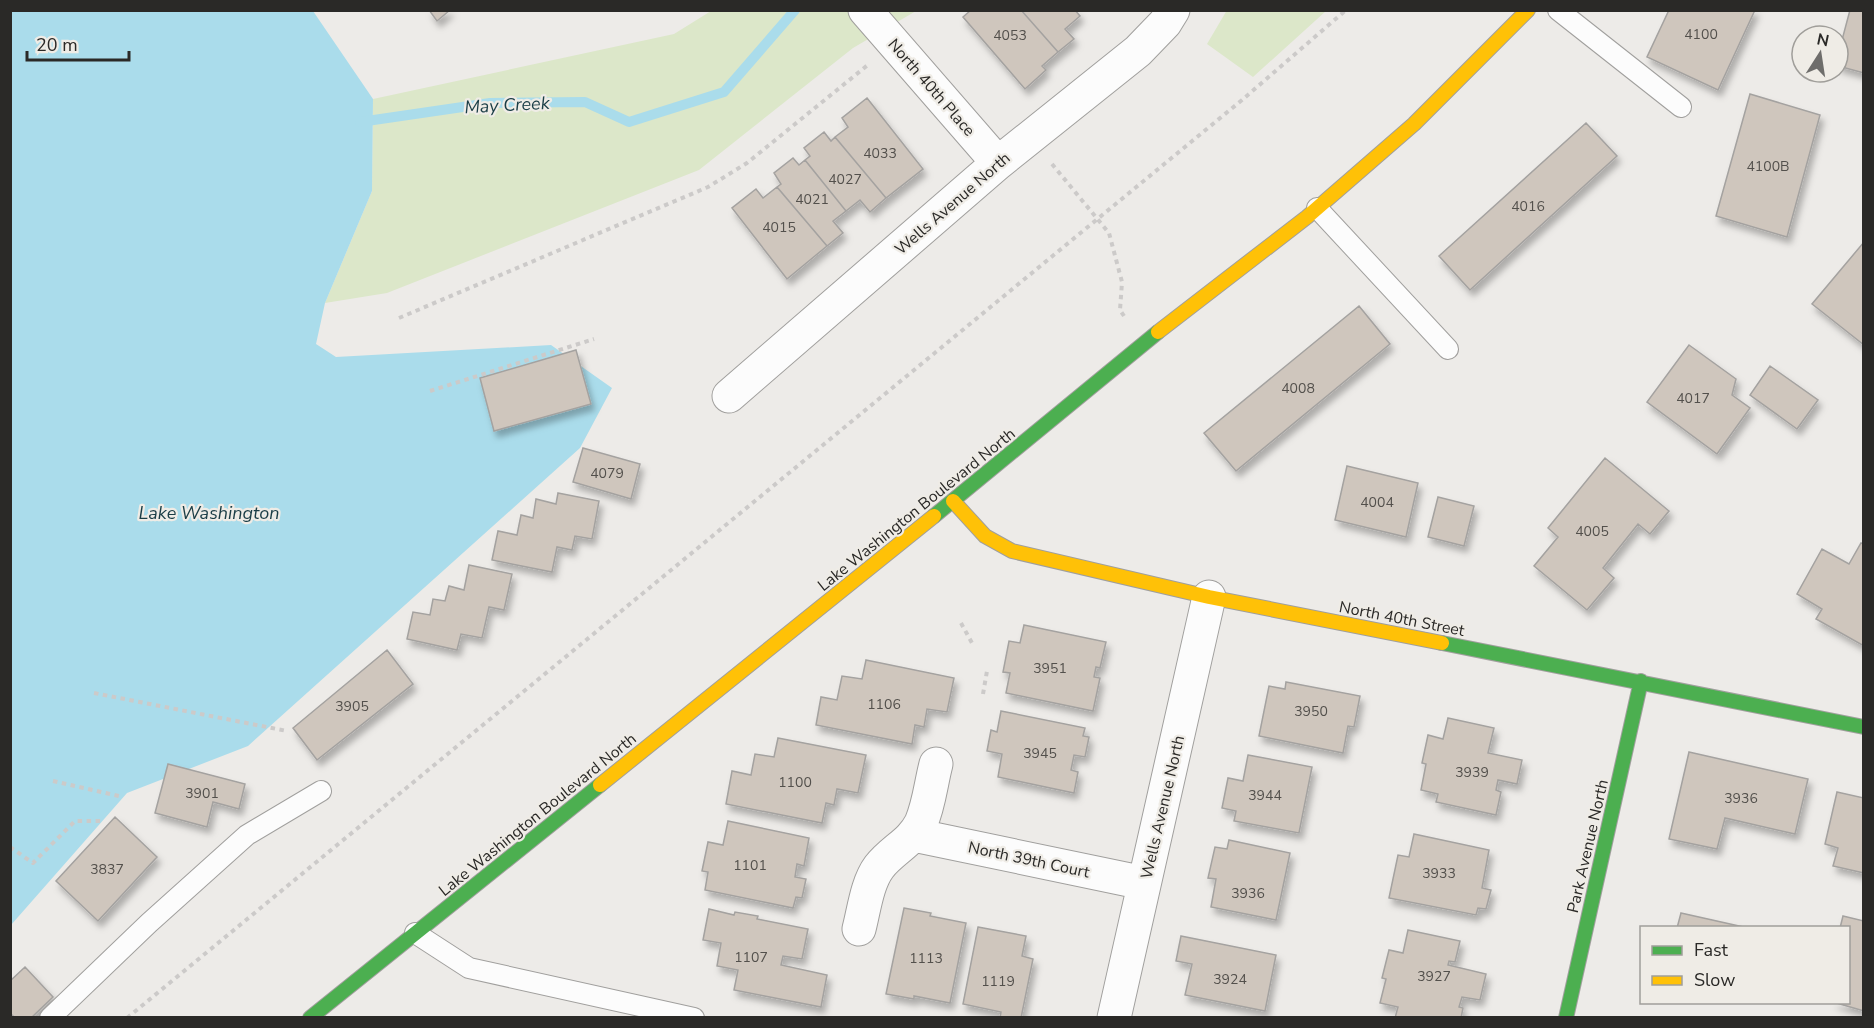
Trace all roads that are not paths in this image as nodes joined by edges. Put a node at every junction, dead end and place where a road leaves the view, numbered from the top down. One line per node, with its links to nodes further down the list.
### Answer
1 (865, 10): 6 (street, North 40th Place)
2 (1173, 10): 6 (street, Wells Avenue North)
3 (1528, 10): 7 (street, Lake Washington Boulevard North)
4 (1558, 10): 5 (lane)
5 (1681, 107)
6 (998, 163): 9 (street, Wells Avenue North)
7 (1317, 208): 8 (lane); 10 (street, Lake Washington Boulevard North)
8 (1448, 349)
9 (729, 396)
10 (953, 501): 11 (street, North 40th Street); 19 (street, Lake Washington Boulevard North)
11 (1209, 597): 12 (street, North 40th Street); 17 (street, Wells Avenue North)
12 (1641, 681): 13 (street, North 40th Street); 24 (street, Park Avenue North)
13 (1863, 727)
14 (936, 764): 16 (street)
15 (321, 791): 20 (lane)
16 (914, 835): 17 (street, North 39th Court); 18 (street)
17 (1144, 883): 23 (street, Wells Avenue North)
18 (859, 929)
19 (415, 933): 21 (street, Lake Washington Boulevard North); 22 (lane)
20 (50, 1017)
21 (310, 1017)
22 (694, 1017)
23 (1114, 1017)
24 (1566, 1017)

